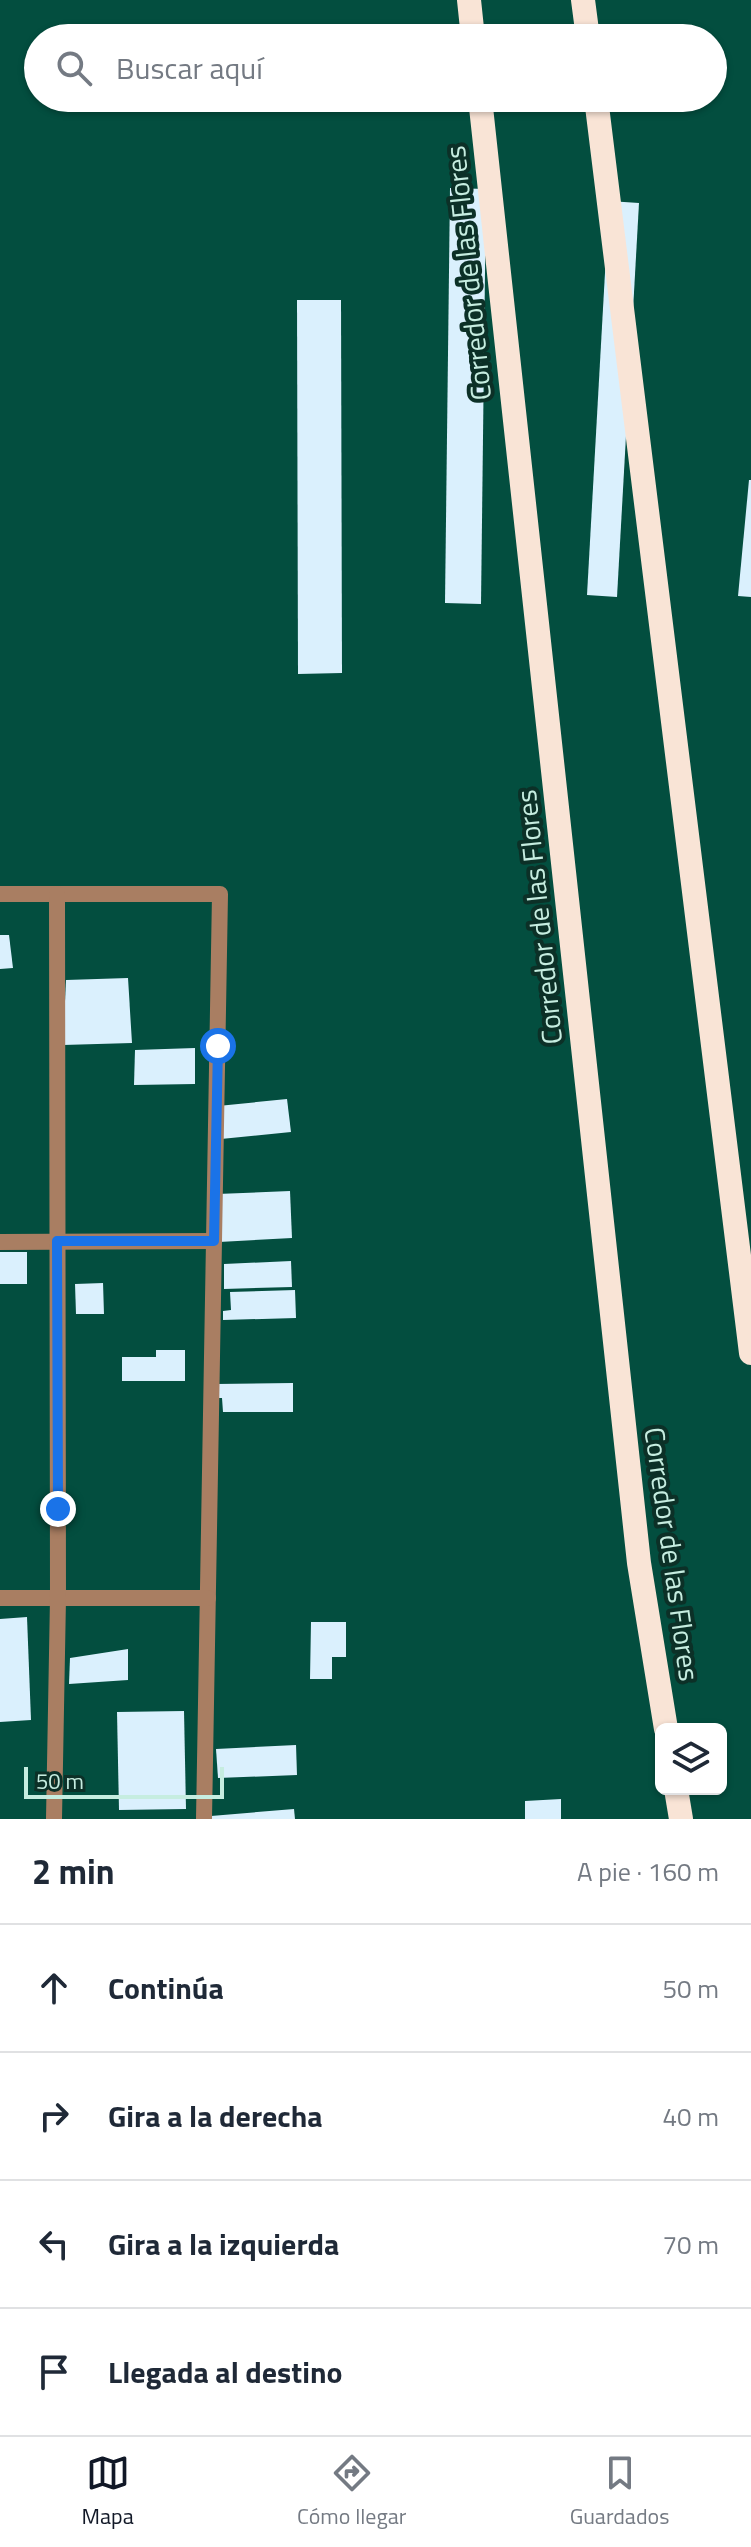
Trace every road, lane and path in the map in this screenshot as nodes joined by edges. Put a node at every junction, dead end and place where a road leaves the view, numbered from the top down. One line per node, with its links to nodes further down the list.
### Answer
1 (469, 0): 3 (highway)
2 (583, 0): 4 (highway)
3 (472, 24)
4 (586, 24)
5 (482, 112): 16 (highway, Corredor de las Flores)
6 (598, 112): 12 (highway)
7 (0, 894): 8 (street)
8 (57, 894): 9 (street); 10 (street)
9 (57, 1241): 10 (street); 11 (street); 14 (street)
10 (214, 1241): 15 (street)
11 (0, 1242)
12 (751, 1353)
13 (0, 1598): 14 (street)
14 (58, 1598): 15 (street); 18 (street)
15 (208, 1598): 19 (street)
16 (665, 1723)
17 (677, 1795): 20 (highway)
18 (54, 1819)
19 (204, 1819)
20 (681, 1819)

